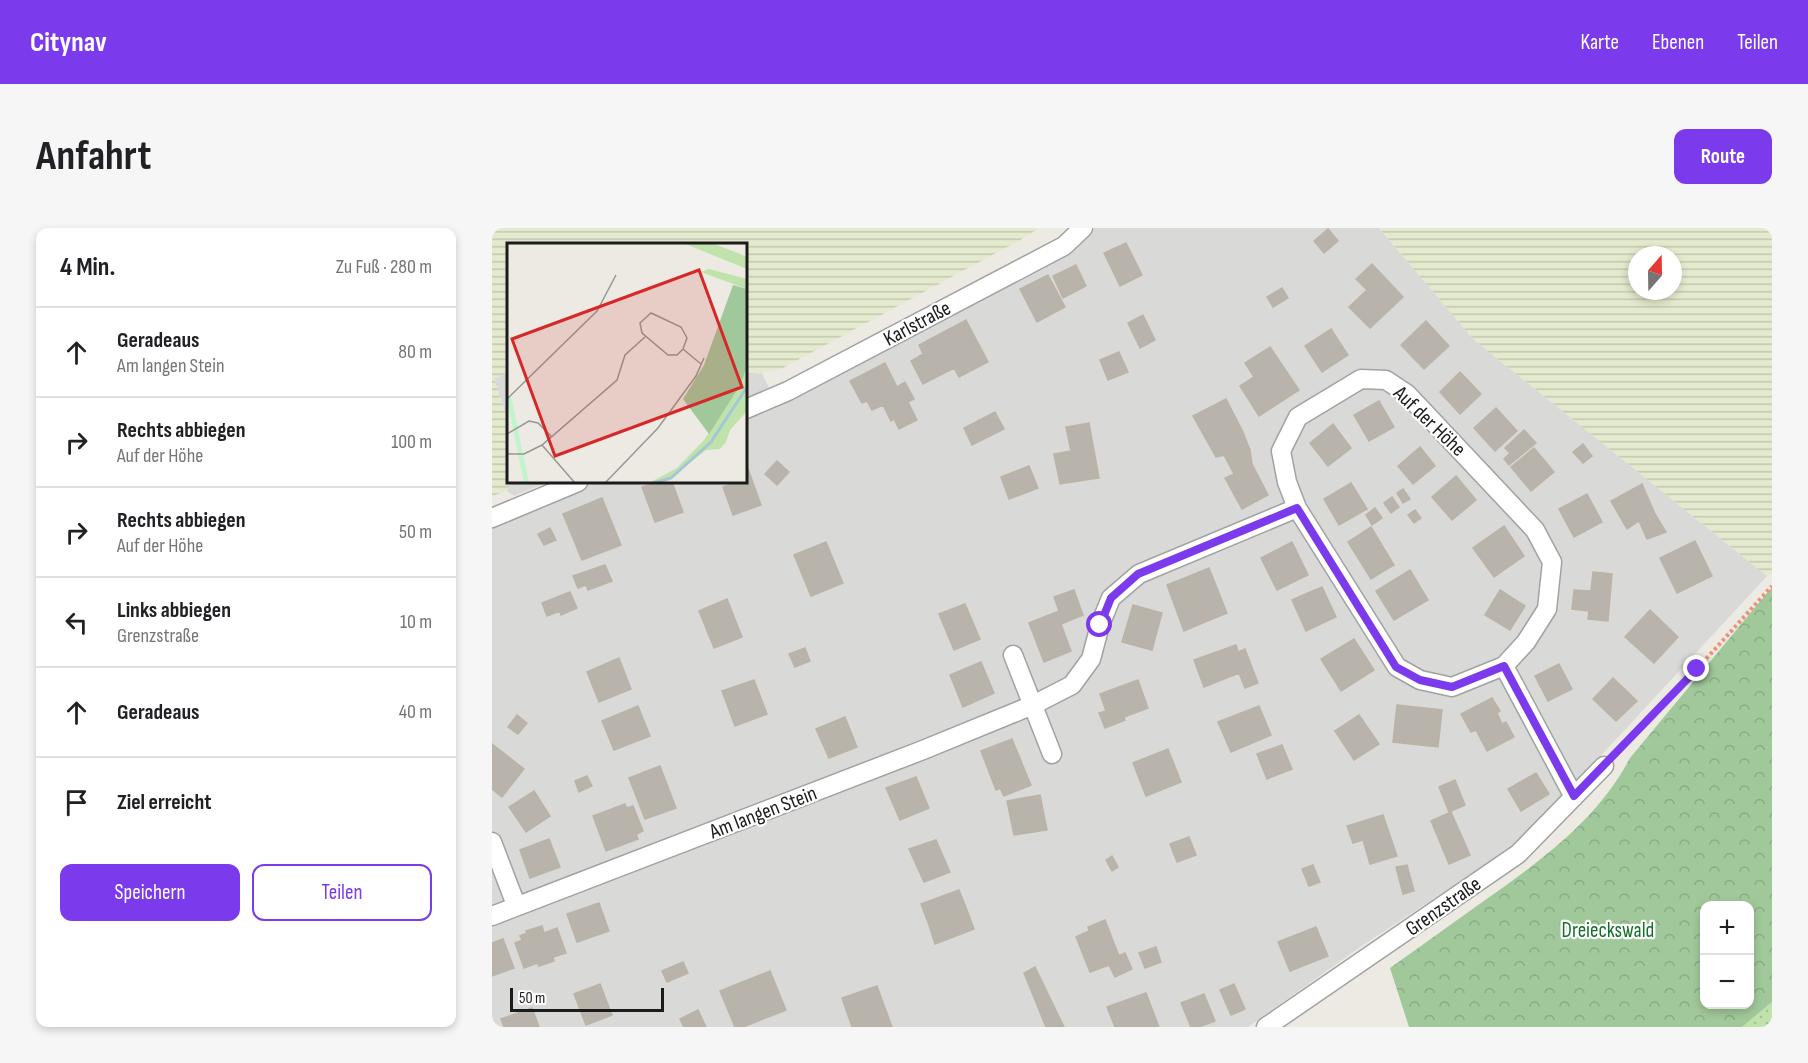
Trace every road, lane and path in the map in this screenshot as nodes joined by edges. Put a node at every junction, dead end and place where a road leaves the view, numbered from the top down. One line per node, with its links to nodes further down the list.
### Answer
1 (1083, 228): 2 (street, Karlstraße)
2 (747, 410)
3 (576, 483): 5 (street)
4 (1297, 508): 8 (street, Auf der Höhe); 8 (street, Auf der Höhe); 9 (street, Am langen Stein)
5 (492, 518)
6 (1772, 586): 11 (path)
7 (1013, 655): 9 (street)
8 (1504, 666): 12 (street)
9 (1033, 705): 10 (street); 14 (street, Am langen Stein)
10 (1052, 754)
11 (1604, 766): 12 (street, Grenzstraße)
12 (1574, 796): 16 (street, Grenzstraße)
13 (492, 842): 14 (street)
14 (516, 905): 15 (street, Am langen Stein)
15 (492, 916)
16 (1266, 1027)

